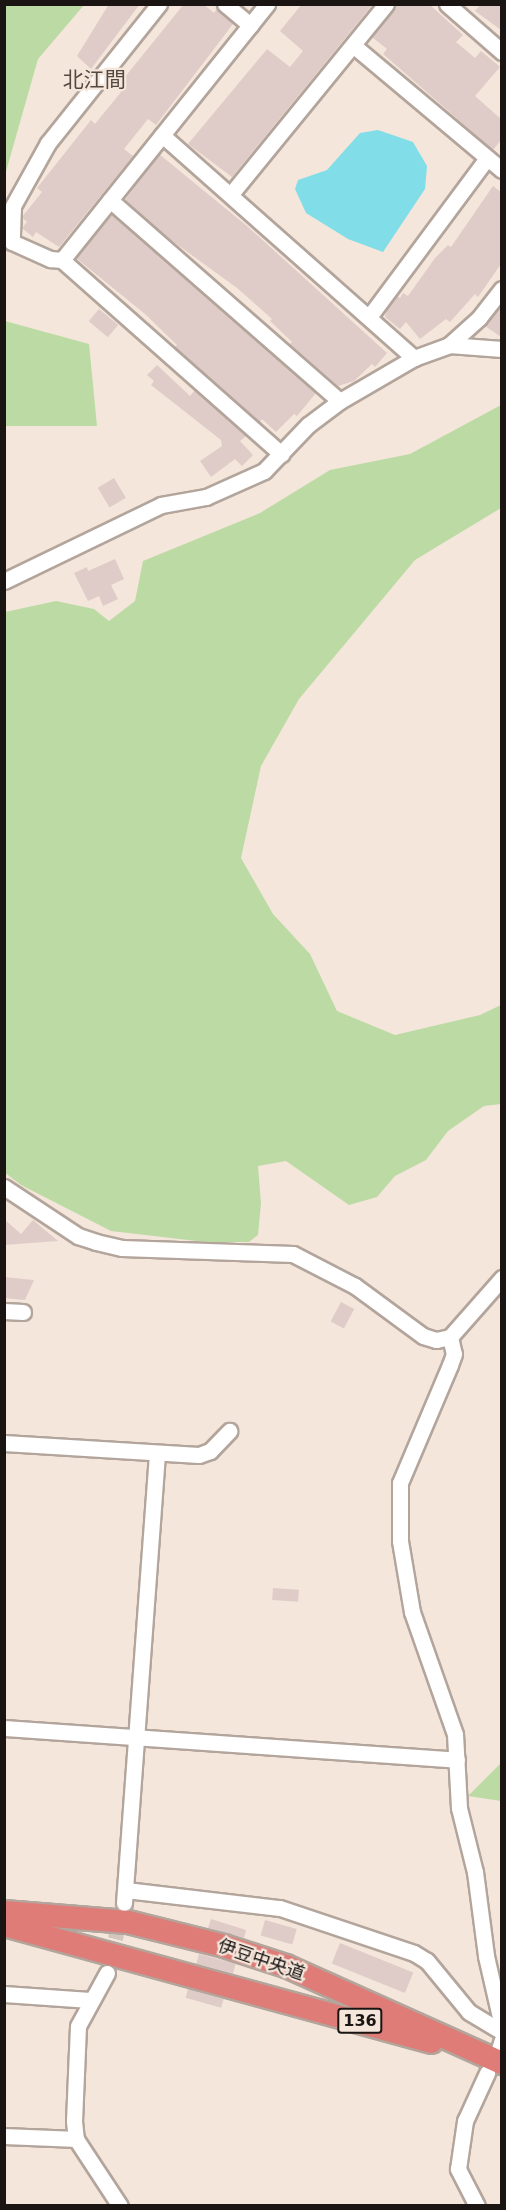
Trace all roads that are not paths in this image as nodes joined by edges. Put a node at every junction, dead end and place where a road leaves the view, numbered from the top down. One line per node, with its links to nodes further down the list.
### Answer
1 (159, 4): 14 (street)
2 (225, 4): 6 (street)
3 (267, 4): 6 (street)
4 (386, 4): 7 (street)
5 (447, 4): 8 (street)
6 (250, 24): 9 (street)
7 (354, 46): 10 (street); 12 (street)
8 (501, 52)
9 (162, 135): 12 (street); 13 (street)
10 (487, 158): 11 (street); 16 (street)
11 (501, 170)
12 (231, 195): 16 (street)
13 (110, 200): 14 (street); 20 (street)
14 (62, 260): 21 (street)
15 (501, 289): 17 (street)
16 (369, 316): 19 (street)
17 (448, 345): 18 (street); 19 (street)
18 (501, 349)
19 (414, 358): 20 (street)
20 (340, 401): 21 (street)
21 (281, 454): 22 (street)
22 (4, 581)
23 (4, 1187): 27 (street)
24 (501, 1278): 27 (street)
25 (4, 1311): 26 (street)
26 (23, 1312)
27 (450, 1337): 33 (street)
28 (229, 1431): 30 (street)
29 (4, 1443): 30 (street)
30 (157, 1454): 32 (street)
31 (4, 1728): 32 (street)
32 (136, 1737): 33 (street); 45 (street)
33 (457, 1760): 42 (street)
34 (4, 1900): 36 (highway, 136)
35 (4, 1912): 36 (highway, 伊豆中央道 / 136)
36 (80, 1917): 46 (highway, 伊豆中央道 / 136)
37 (4, 1925): 39 (highway, 伊豆中央道 / 136)
38 (4, 1940): 39 (highway)
39 (86, 1945): 46 (highway, 伊豆中央道 / 136)
40 (107, 1974): 43 (street)
41 (4, 1995): 43 (street)
42 (499, 1997): 44 (street)
43 (90, 2000): 48 (street)
44 (501, 2026)
45 (501, 2032)
46 (498, 2059): 50 (street)
47 (4, 2136): 48 (street)
48 (76, 2139): 49 (street)
49 (120, 2205)
50 (477, 2205)

